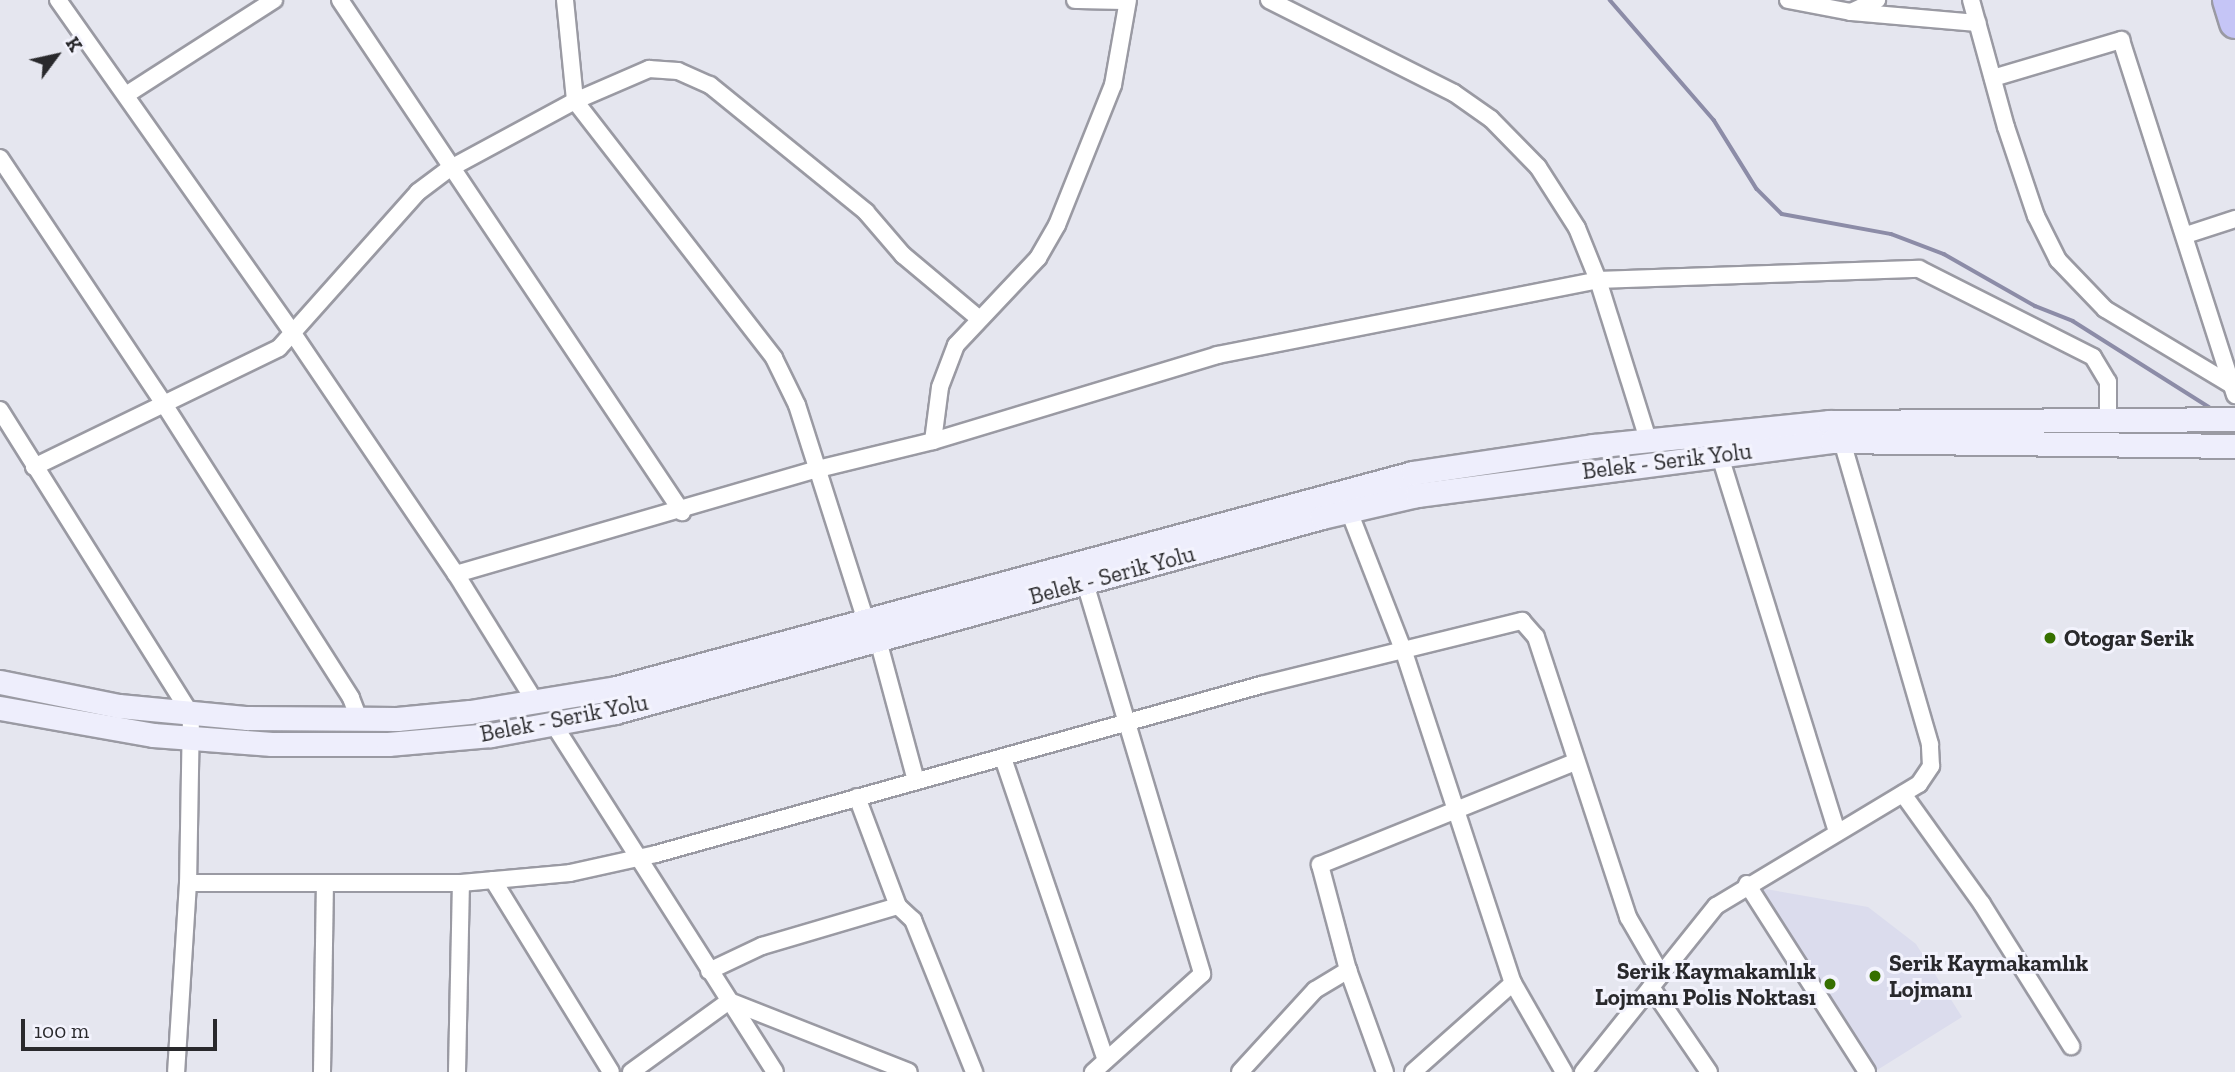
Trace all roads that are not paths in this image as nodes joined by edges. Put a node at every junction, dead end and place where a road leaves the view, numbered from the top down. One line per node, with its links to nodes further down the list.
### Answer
1 (58, 0): 16 (street)
2 (274, 0): 16 (street)
3 (340, 0): 19 (street)
4 (565, 0): 17 (street)
5 (1075, 0): 11 (street)
6 (1269, 0): 22 (street)
7 (1788, 0): 12 (street)
8 (1877, 0): 12 (street)
9 (1971, 0): 13 (street)
10 (2228, 0): 14 (highway)
11 (1127, 1): 23 (street)
12 (1851, 12): 13 (street)
13 (1978, 23): 15 (street)
14 (2235, 23)
15 (1993, 78): 21 (street); 25 (street)
16 (126, 95): 24 (street)
17 (575, 100): 19 (street); 23 (street); 36 (street)
18 (0, 158): 26 (street)
19 (449, 169): 24 (street); 38 (street)
20 (2235, 219): 21 (street)
21 (2186, 235): 25 (street)
22 (1598, 280): 29 (street); 31 (street); 32 (street)
23 (978, 318): 32 (street)
24 (295, 335): 26 (street); 39 (street)
25 (2232, 389)
26 (162, 401): 35 (street); 48 (street)
27 (0, 410): 35 (street)
28 (2235, 419): 29 (main road, Belek - Serik Yolu)
29 (2108, 420): 30 (main road, Belek - Serik Yolu)
30 (1840, 431): 31 (main road, Belek - Serik Yolu); 33 (main road, Belek - Serik Yolu); 34 (main road, Belek - Serik Yolu); 55 (street)
31 (1647, 440): 41 (main road, Belek - Serik Yolu)
32 (933, 441): 36 (street)
33 (2235, 446)
34 (1719, 453): 37 (main road, Belek - Serik Yolu); 58 (street)
35 (34, 467): 47 (street)
36 (818, 469): 38 (street); 41 (street)
37 (1349, 511): 40 (main road, Belek - Serik Yolu); 43 (street)
38 (682, 512): 39 (street)
39 (456, 574): 45 (street)
40 (1084, 583): 42 (main road, Belek - Serik Yolu); 49 (street)
41 (865, 618): 45 (main road, Belek - Serik Yolu)
42 (878, 640): 50 (main road, Belek - Serik Yolu); 54 (street)
43 (1404, 652): 49 (street); 53 (street); 57 (street)
44 (0, 682): 47 (main road, Belek - Serik Yolu)
45 (536, 703): 48 (main road, Belek - Serik Yolu)
46 (0, 708): 51 (main road, Belek - Serik Yolu)
47 (191, 714): 48 (main road, Belek - Serik Yolu); 51 (street)
48 (359, 719)
49 (1127, 723): 52 (street); 72 (street)
50 (554, 725): 51 (main road, Belek - Serik Yolu); 59 (street)
51 (194, 738): 61 (street)
52 (1003, 758): 54 (street); 72 (street)
53 (1575, 762): 57 (street); 68 (street)
54 (916, 781): 56 (street)
55 (1903, 794): 58 (street); 71 (street)
56 (857, 797): 59 (street); 65 (street)
57 (1455, 810): 66 (street); 69 (street)
58 (1838, 832): 64 (street)
59 (635, 858): 60 (street); 67 (street)
60 (493, 880): 62 (street); 76 (street)
61 (188, 883): 63 (street); 73 (street)
62 (461, 883): 63 (street); 75 (street)
63 (325, 884): 74 (street)
64 (1747, 884): 68 (street); 88 (street)
65 (898, 906): 67 (street); 80 (street)
66 (1348, 970): 82 (street); 83 (street)
67 (709, 971): 70 (street)
68 (1656, 981): 86 (street); 87 (street)
69 (1513, 983): 84 (street); 85 (street)
70 (729, 1001): 77 (street); 78 (street); 79 (street)
71 (2071, 1046)
72 (1106, 1060): 81 (street)
73 (176, 1072)
74 (322, 1072)
75 (457, 1072)
76 (611, 1072)
77 (631, 1072)
78 (775, 1072)
79 (909, 1072)
80 (974, 1072)
81 (1093, 1072)
82 (1240, 1072)
83 (1385, 1072)
84 (1413, 1072)
85 (1564, 1072)
86 (1583, 1072)
87 (1709, 1072)
88 (1867, 1072)

